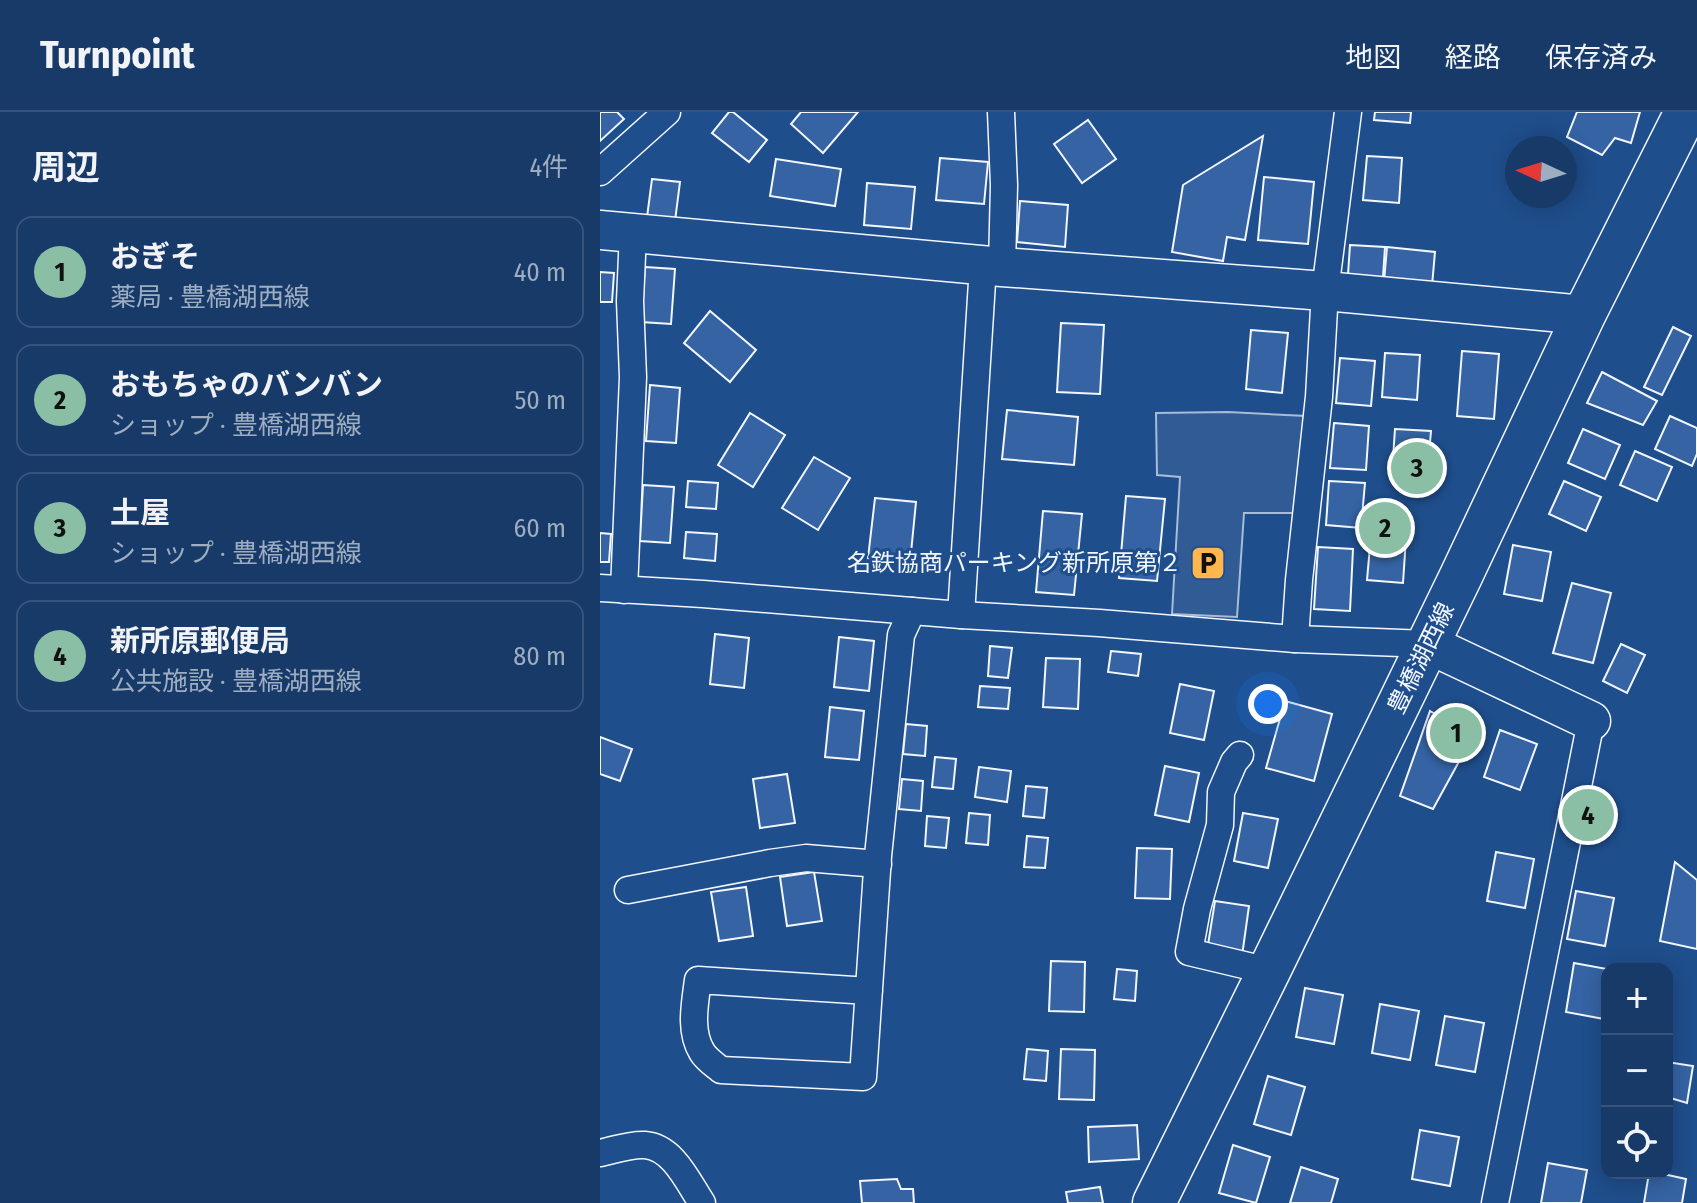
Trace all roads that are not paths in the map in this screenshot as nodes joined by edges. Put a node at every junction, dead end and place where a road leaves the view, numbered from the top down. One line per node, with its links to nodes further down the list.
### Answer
1 (667, 112): 5 (street)
2 (1001, 112): 7 (street)
3 (1348, 112): 8 (street)
4 (1686, 112): 9 (main road, 豊橋湖西線)
5 (600, 172)
6 (617, 231): 7 (street); 10 (street)
7 (992, 266): 8 (street); 12 (street)
8 (1325, 291): 9 (street); 13 (street)
9 (1584, 315): 14 (main road, 豊橋湖西線)
10 (612, 589): 11 (street)
11 (912, 611): 12 (street); 17 (street)
12 (961, 615): 13 (street)
13 (1295, 639): 14 (street)
14 (1428, 644): 15 (street); 19 (main road, 豊橋湖西線)
15 (1591, 721): 24 (street)
16 (1240, 755): 19 (street)
17 (878, 864): 18 (street); 20 (street)
18 (628, 890)
19 (1269, 971): 23 (main road, 豊橋湖西線)
20 (869, 991): 20 (street)
21 (600, 1153): 22 (street)
22 (702, 1203)
23 (1154, 1203)
24 (1495, 1203)

